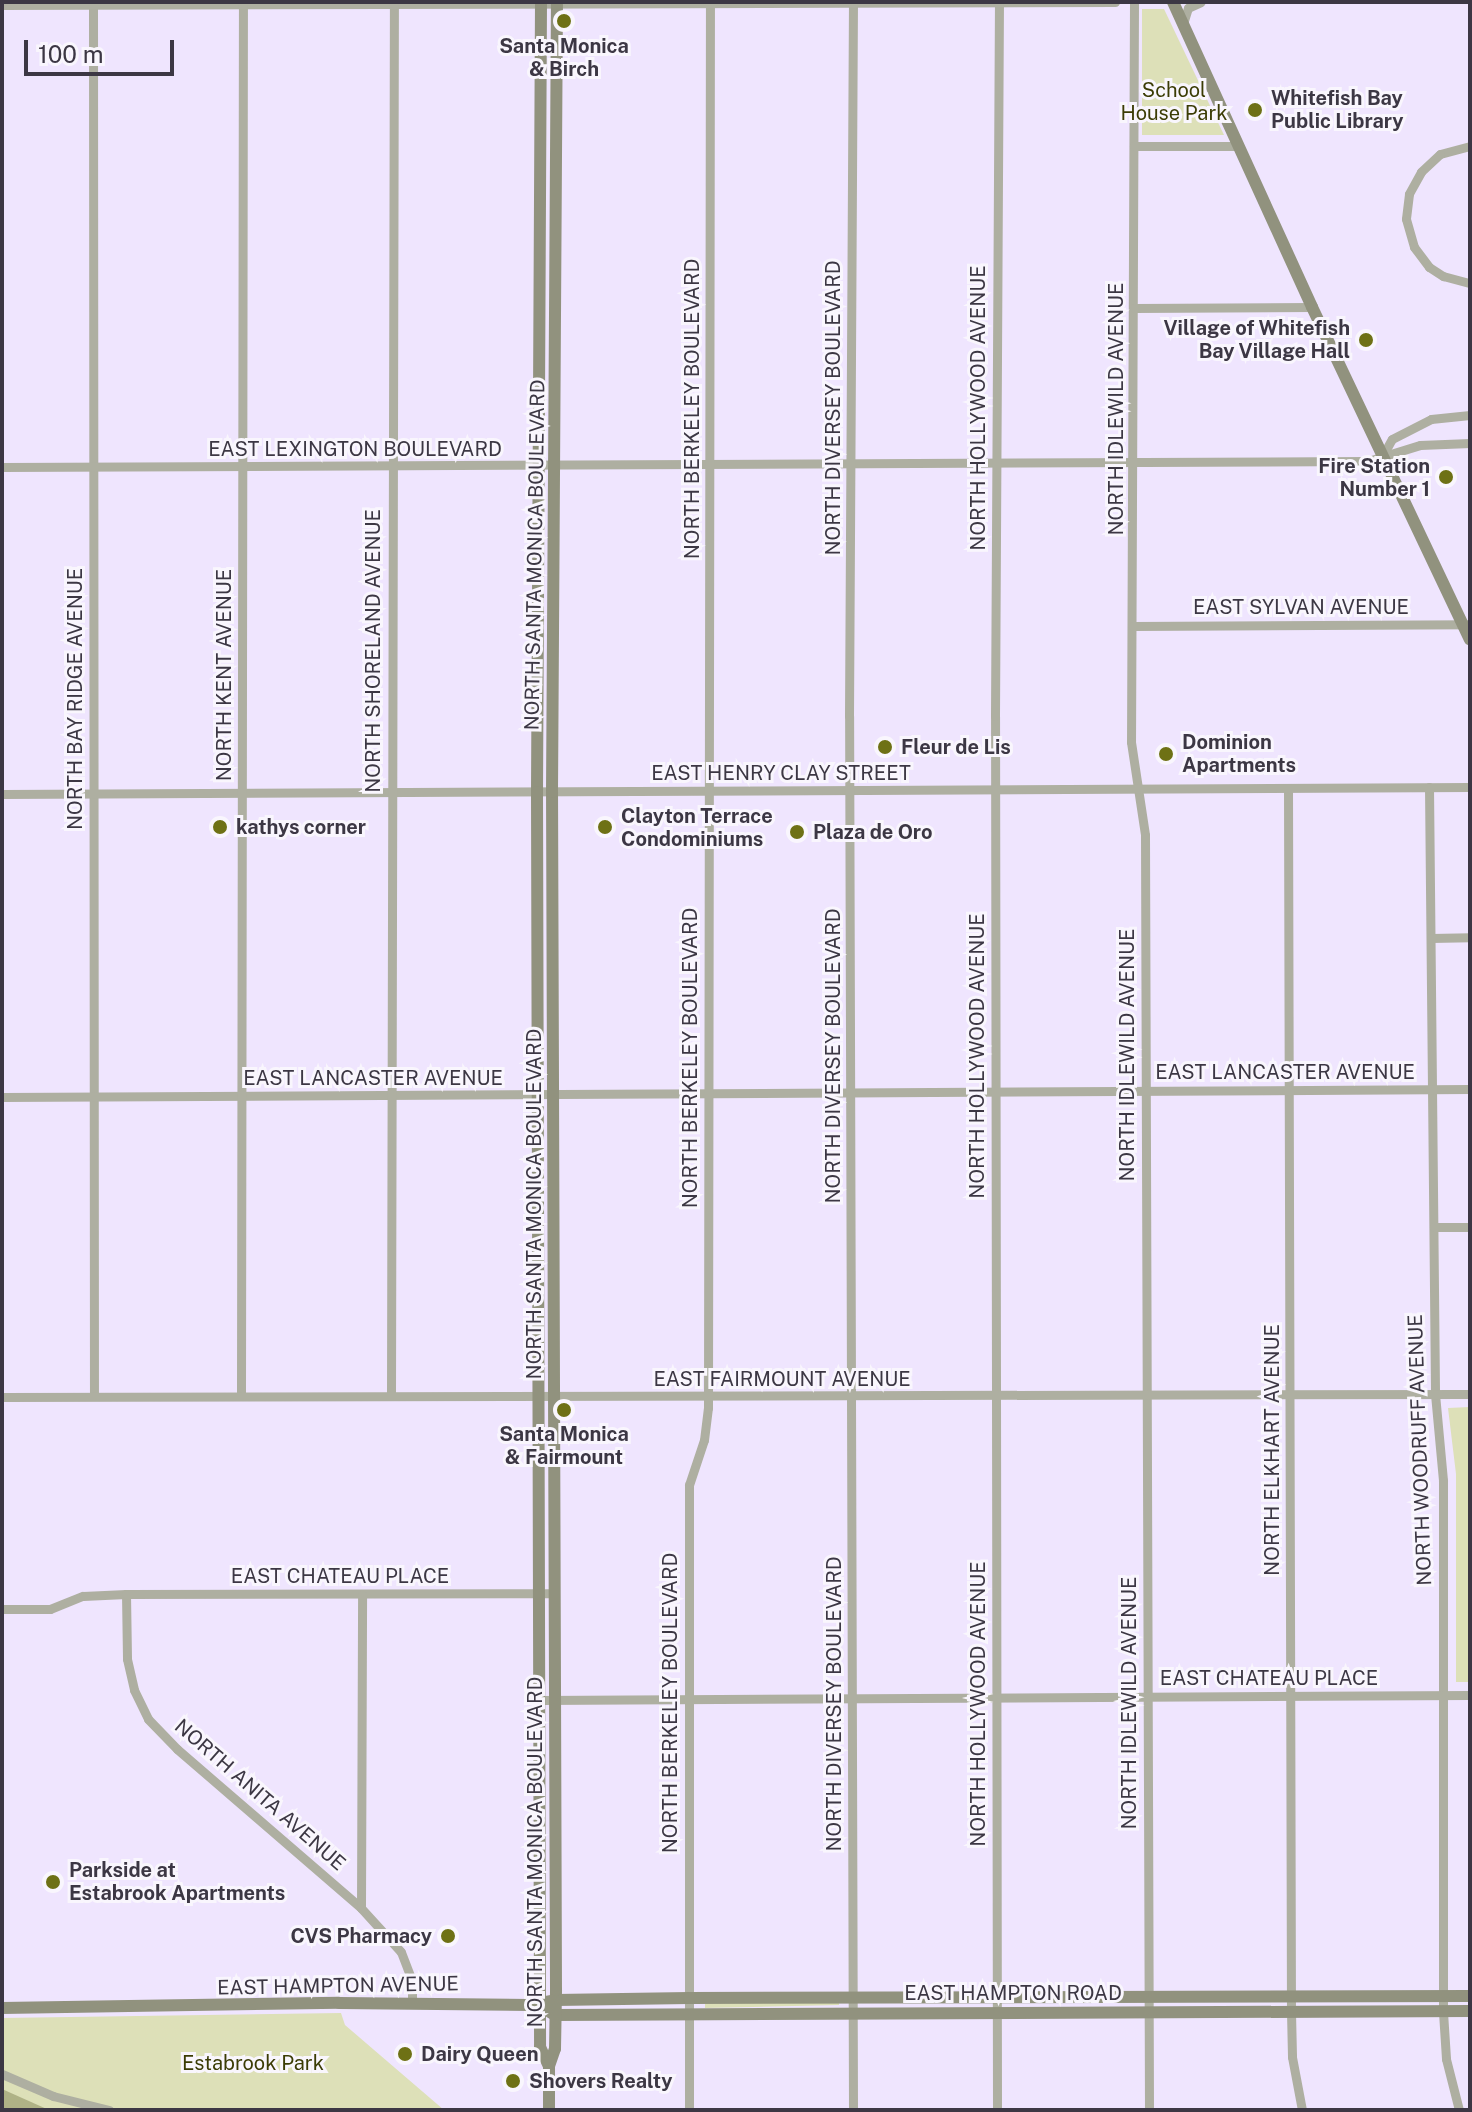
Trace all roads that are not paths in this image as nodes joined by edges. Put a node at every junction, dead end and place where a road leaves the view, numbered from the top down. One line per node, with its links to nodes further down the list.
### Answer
1 (853, 2): 10 (street); 11 (street); 26 (street, NORTH DIVERSEY BOULEVARD)
2 (1115, 2): 11 (street)
3 (1134, 2): 15 (street, NORTH IDLEWILD AVENUE)
4 (1173, 2): 14 (street)
5 (1201, 2): 14 (street)
6 (93, 3): 7 (street); 13 (street); 32 (street, NORTH BAY RIDGE AVENUE)
7 (243, 3): 12 (street); 33 (street, NORTH KENT AVENUE)
8 (541, 3): 9 (street); 12 (street); 30 (street, NORTH SANTA MONICA BOULEVARD)
9 (557, 3): 10 (street); 27 (street, NORTH SANTA MONICA BOULEVARD)
10 (710, 3): 31 (street, NORTH BERKELEY BOULEVARD)
11 (999, 3): 24 (street, NORTH HOLLYWOOD AVENUE)
12 (394, 4): 29 (street, NORTH SHORELAND AVENUE)
13 (2, 5)
14 (1183, 24): 16 (street)
15 (1134, 146): 16 (street); 20 (street, NORTH IDLEWILD AVENUE)
16 (1238, 146): 19 (street)
17 (1470, 146): 18 (street)
18 (1470, 283)
19 (1312, 307): 20 (street); 23 (street)
20 (1134, 308): 25 (street, NORTH IDLEWILD AVENUE)
21 (1470, 415): 23 (street)
22 (1470, 443): 23 (street, EAST LEXINGTON BOULEVARD)
23 (1383, 455): 25 (street, EAST LEXINGTON BOULEVARD); 34 (street)
24 (996, 464): 25 (street, EAST LEXINGTON BOULEVARD); 26 (street, EAST LEXINGTON BOULEVARD); 41 (street, NORTH HOLLYWOOD AVENUE)
25 (1133, 464): 35 (street, NORTH IDLEWILD AVENUE)
26 (852, 465): 31 (street, EAST LEXINGTON BOULEVARD); 43 (street, NORTH DIVERSEY BOULEVARD)
27 (556, 466): 30 (street, EAST LEXINGTON BOULEVARD); 31 (street, EAST LEXINGTON BOULEVARD); 46 (street, NORTH SANTA MONICA BOULEVARD)
28 (2, 467): 32 (street, EAST LEXINGTON BOULEVARD)
29 (390, 467): 30 (street, EAST LEXINGTON BOULEVARD); 33 (street, EAST LEXINGTON BOULEVARD); 44 (street, NORTH SHORELAND AVENUE)
30 (539, 467): 45 (street, NORTH SANTA MONICA BOULEVARD)
31 (710, 467): 42 (street, NORTH BERKELEY BOULEVARD)
32 (93, 468): 33 (street, EAST LEXINGTON BOULEVARD); 47 (street, NORTH BAY RIDGE AVENUE)
33 (243, 468): 48 (street, NORTH KENT AVENUE)
34 (1466, 624): 35 (street, EAST SYLVAN AVENUE); 36 (street)
35 (1133, 626): 40 (street, NORTH IDLEWILD AVENUE)
36 (1470, 639)
37 (1429, 787): 38 (street, EAST HENRY CLAY STREET); 39 (street, EAST HENRY CLAY STREET); 51 (street, NORTH WOODRUFF AVENUE)
38 (1470, 787)
39 (1288, 788): 40 (street, EAST HENRY CLAY STREET); 56 (street, NORTH ELKHART AVENUE)
40 (1139, 789): 41 (street, EAST HENRY CLAY STREET); 55 (street, NORTH IDLEWILD AVENUE)
41 (995, 790): 43 (street, EAST HENRY CLAY STREET); 54 (street, NORTH HOLLYWOOD AVENUE)
42 (708, 791): 43 (street, EAST HENRY CLAY STREET); 46 (street, EAST HENRY CLAY STREET); 59 (street, NORTH BERKELEY BOULEVARD)
43 (850, 791): 57 (street, NORTH DIVERSEY BOULEVARD)
44 (391, 792): 45 (street, EAST HENRY CLAY STREET); 48 (street, EAST HENRY CLAY STREET); 62 (street, NORTH SHORELAND AVENUE)
45 (537, 792): 46 (street, EAST HENRY CLAY STREET); 58 (street, NORTH SANTA MONICA BOULEVARD)
46 (552, 792): 63 (street, NORTH SANTA MONICA BOULEVARD)
47 (92, 793): 48 (street, EAST HENRY CLAY STREET); 49 (street, EAST HENRY CLAY STREET); 60 (street, NORTH BAY RIDGE AVENUE)
48 (241, 793): 61 (street, NORTH KENT AVENUE)
49 (2, 794)
50 (1470, 937): 51 (street)
51 (1431, 938): 52 (street, NORTH WOODRUFF AVENUE)
52 (1433, 1089): 53 (street, EAST LANCASTER AVENUE); 56 (street, EAST LANCASTER AVENUE); 65 (street, NORTH WOODRUFF AVENUE)
53 (1470, 1089)
54 (995, 1091): 55 (street, EAST LANCASTER AVENUE); 57 (street, EAST LANCASTER AVENUE); 75 (street, NORTH HOLLYWOOD AVENUE)
55 (1146, 1091): 56 (street, EAST LANCASTER AVENUE); 68 (street, NORTH IDLEWILD AVENUE)
56 (1290, 1091): 67 (street, NORTH ELKHART AVENUE)
57 (851, 1092): 59 (street, EAST LANCASTER AVENUE); 74 (street, NORTH DIVERSEY BOULEVARD)
58 (538, 1095): 62 (street, EAST LANCASTER AVENUE); 63 (street, EAST LANCASTER AVENUE); 77 (street, NORTH SANTA MONICA BOULEVARD)
59 (709, 1095): 63 (street, EAST LANCASTER AVENUE); 79 (street, NORTH BERKELEY BOULEVARD)
60 (93, 1096): 61 (street, EAST LANCASTER AVENUE); 64 (street, EAST LANCASTER AVENUE); 71 (street, NORTH BAY RIDGE AVENUE)
61 (241, 1096): 62 (street, EAST LANCASTER AVENUE); 72 (street, NORTH KENT AVENUE)
62 (390, 1096): 73 (street, NORTH SHORELAND AVENUE)
63 (554, 1096): 78 (street, NORTH SANTA MONICA BOULEVARD)
64 (2, 1097)
65 (1434, 1227): 66 (street); 69 (street, NORTH WOODRUFF AVENUE)
66 (1470, 1227)
67 (1290, 1393): 68 (street, EAST FAIRMOUNT AVENUE); 69 (street, EAST FAIRMOUNT AVENUE); 87 (street, NORTH ELKHART AVENUE)
68 (1147, 1394): 75 (street, EAST FAIRMOUNT AVENUE); 88 (street, NORTH IDLEWILD AVENUE)
69 (1435, 1394): 70 (street, EAST FAIRMOUNT AVENUE); 85 (street, NORTH WOODRUFF AVENUE)
70 (1470, 1394)
71 (94, 1396): 72 (street, EAST FAIRMOUNT AVENUE); 76 (street, EAST FAIRMOUNT AVENUE)
72 (241, 1396): 73 (street, EAST FAIRMOUNT AVENUE)
73 (391, 1396): 77 (street, EAST FAIRMOUNT AVENUE)
74 (852, 1396): 75 (street, EAST FAIRMOUNT AVENUE); 79 (street, EAST FAIRMOUNT AVENUE); 89 (street, NORTH DIVERSEY BOULEVARD)
75 (997, 1396): 90 (street, NORTH HOLLYWOOD AVENUE)
76 (2, 1397)
77 (539, 1397): 78 (street, EAST FAIRMOUNT AVENUE); 80 (street, NORTH SANTA MONICA BOULEVARD)
78 (554, 1397): 79 (street, EAST FAIRMOUNT AVENUE); 81 (street, NORTH SANTA MONICA BOULEVARD)
79 (708, 1397): 91 (street, NORTH BERKELEY BOULEVARD)
80 (540, 1593): 81 (street, EAST CHATEAU PLACE); 83 (street, EAST CHATEAU PLACE); 92 (street, NORTH SANTA MONICA BOULEVARD)
81 (555, 1593): 93 (street, NORTH SANTA MONICA BOULEVARD)
82 (126, 1594): 83 (street, EAST CHATEAU PLACE); 84 (street, EAST CHATEAU PLACE); 94 (street, NORTH ANITA AVENUE)
83 (362, 1595): 94 (street)
84 (2, 1609)
85 (1442, 1695): 86 (street, EAST CHATEAU PLACE); 87 (street, EAST CHATEAU PLACE); 96 (street, NORTH WOODRUFF AVENUE)
86 (1470, 1695)
87 (1290, 1696): 88 (street, EAST CHATEAU PLACE); 95 (street, NORTH ELKHART AVENUE)
88 (1148, 1697): 90 (street, EAST CHATEAU PLACE); 100 (street, NORTH IDLEWILD AVENUE)
89 (851, 1698): 90 (street, EAST CHATEAU PLACE); 91 (street, EAST CHATEAU PLACE); 99 (street, NORTH DIVERSEY BOULEVARD)
90 (996, 1698): 102 (street, NORTH HOLLYWOOD AVENUE)
91 (688, 1699): 93 (street, EAST CHATEAU PLACE); 98 (street, NORTH BERKELEY BOULEVARD)
92 (540, 1700): 93 (street, EAST CHATEAU PLACE); 105 (street, NORTH SANTA MONICA BOULEVARD)
93 (554, 1700): 103 (street, NORTH SANTA MONICA BOULEVARD)
94 (361, 1908): 104 (street, NORTH ANITA AVENUE)
95 (1291, 1996): 96 (street, EAST HAMPTON ROAD); 100 (street, EAST HAMPTON ROAD); 108 (street, NORTH ELKHART AVENUE)
96 (1443, 1996): 97 (street, EAST HAMPTON ROAD); 109 (street, NORTH WOODRUFF AVENUE)
97 (1470, 1996)
98 (689, 1998): 99 (street, EAST HAMPTON ROAD); 101 (street, EAST HAMPTON ROAD); 111 (street, NORTH BERKELEY BOULEVARD)
99 (854, 1998): 102 (street, EAST HAMPTON ROAD); 112 (street, NORTH DIVERSEY BOULEVARD)
100 (1148, 1998): 102 (street, EAST HAMPTON ROAD); 110 (street, NORTH IDLEWILD AVENUE)
101 (604, 1999): 103 (street, EAST HAMPTON ROAD); 115 (street)
102 (997, 1999): 113 (street, NORTH HOLLYWOOD AVENUE)
103 (556, 2000): 105 (street, EAST HAMPTON AVENUE); 114 (street, NORTH SANTA MONICA BOULEVARD)
104 (412, 2004): 105 (street, EAST HAMPTON AVENUE); 106 (street, EAST HAMPTON AVENUE)
105 (540, 2004): 114 (street); 116 (street, NORTH SANTA MONICA BOULEVARD)
106 (2, 2008)
107 (1470, 2011): 109 (street, EAST HAMPTON ROAD)
108 (1291, 2012): 109 (street, EAST HAMPTON ROAD); 110 (street, EAST HAMPTON ROAD); 124 (street, NORTH ELKHART AVENUE)
109 (1443, 2012): 125 (street, NORTH WOODRUFF AVENUE)
110 (1148, 2013): 113 (street, EAST HAMPTON ROAD); 123 (street, NORTH IDLEWILD AVENUE)
111 (689, 2014): 112 (street, EAST HAMPTON ROAD); 115 (street, EAST HAMPTON ROAD); 120 (street, NORTH BERKELEY BOULEVARD)
112 (854, 2014): 113 (street, EAST HAMPTON ROAD); 121 (street, NORTH DIVERSEY BOULEVARD)
113 (998, 2014): 122 (street, NORTH HOLLYWOOD AVENUE)
114 (555, 2015): 115 (street, EAST HAMPTON ROAD); 116 (street, NORTH SANTA MONICA BOULEVARD)
115 (605, 2015)
116 (549, 2066): 119 (street)
117 (2, 2074): 118 (street)
118 (109, 2110)
119 (549, 2110)
120 (689, 2110)
121 (853, 2110)
122 (997, 2110)
123 (1149, 2110)
124 (1302, 2110)
125 (1459, 2110)

